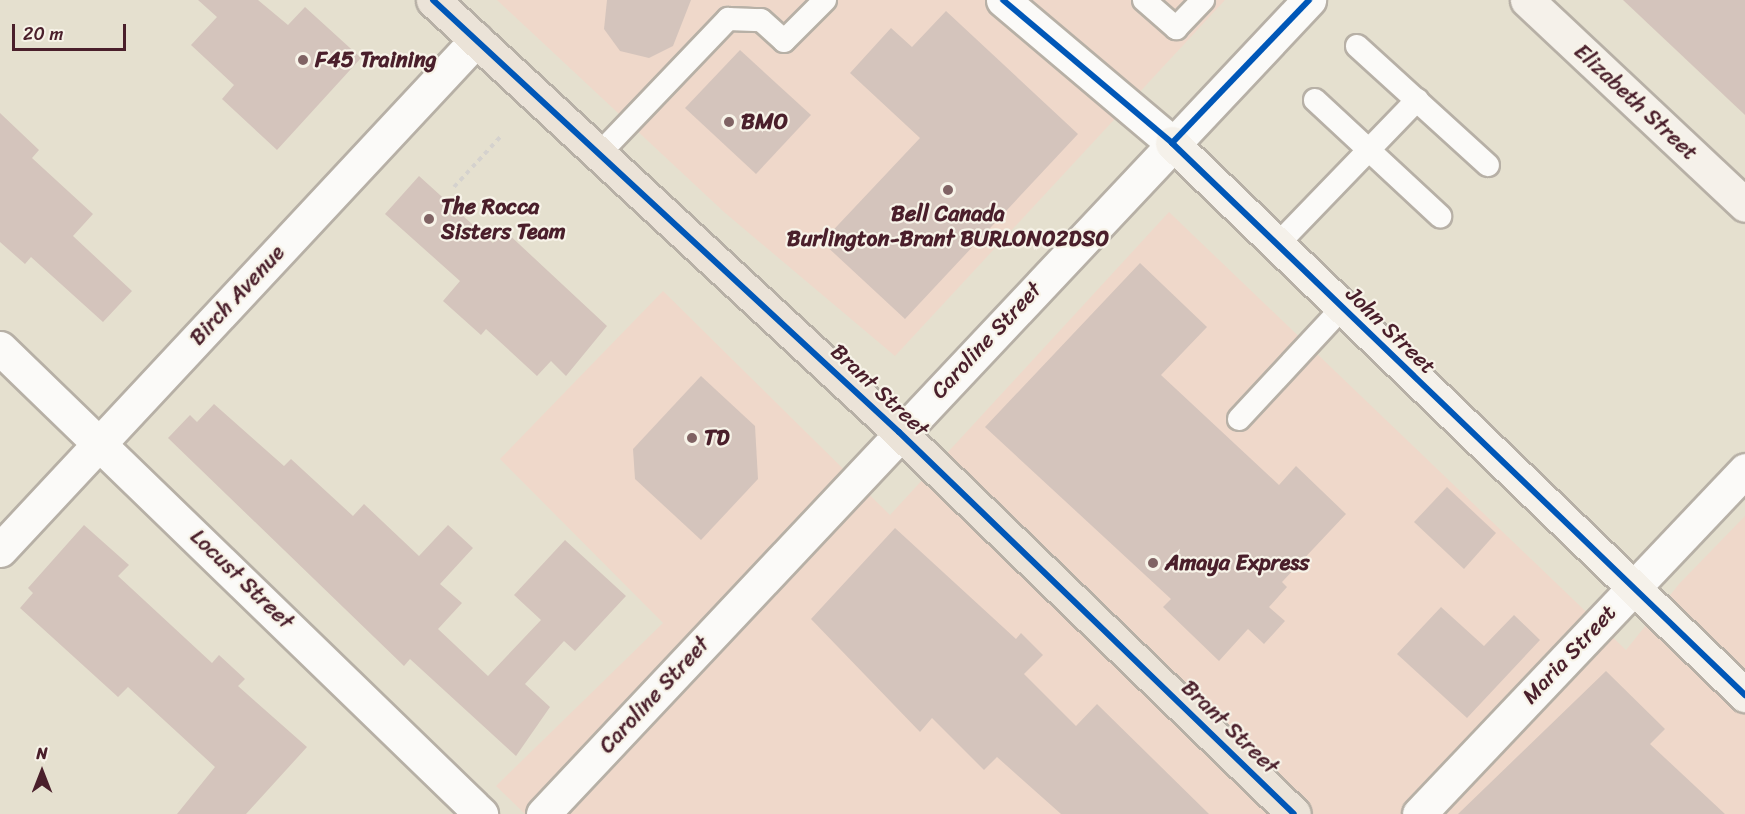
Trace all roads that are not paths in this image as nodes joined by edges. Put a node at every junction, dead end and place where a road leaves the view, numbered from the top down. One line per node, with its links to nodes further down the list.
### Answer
1 (433, 0): 8 (main road, Brant Street)
2 (825, 0): 14 (lane)
3 (1003, 0): 12 (street, John Street)
4 (1144, 0): 5 (lane)
5 (1203, 0)
6 (1309, 0): 12 (street, Caroline Street)
7 (1527, 0): 16 (street, Elizabeth Street)
8 (476, 40): 14 (main road, Brant Street); 23 (street, Birch Avenue)
9 (1358, 45): 11 (lane)
10 (1315, 100): 13 (lane)
11 (1417, 100): 13 (lane); 15 (lane)
12 (1172, 143): 18 (street, John Street); 22 (street, Caroline Street)
13 (1370, 151): 17 (lane); 18 (lane)
14 (599, 154): 22 (main road, Brant Street)
15 (1488, 165)
16 (1745, 204)
17 (1440, 216)
18 (1277, 245): 19 (street, John Street)
19 (1342, 308): 21 (lane); 26 (street, John Street)
20 (0, 348): 23 (street, Locust Street)
21 (1239, 419)
22 (899, 432): 29 (street, Caroline Street); 30 (main road, Brant Street)
23 (101, 440): 25 (street, Birch Avenue); 28 (street, Locust Street)
24 (1745, 470): 26 (street, Maria Street)
25 (0, 550)
26 (1632, 588): 27 (street, John Street); 31 (street, Maria Street)
27 (1745, 695)
28 (481, 814)
29 (543, 814)
30 (1294, 814)
31 (1419, 814)

